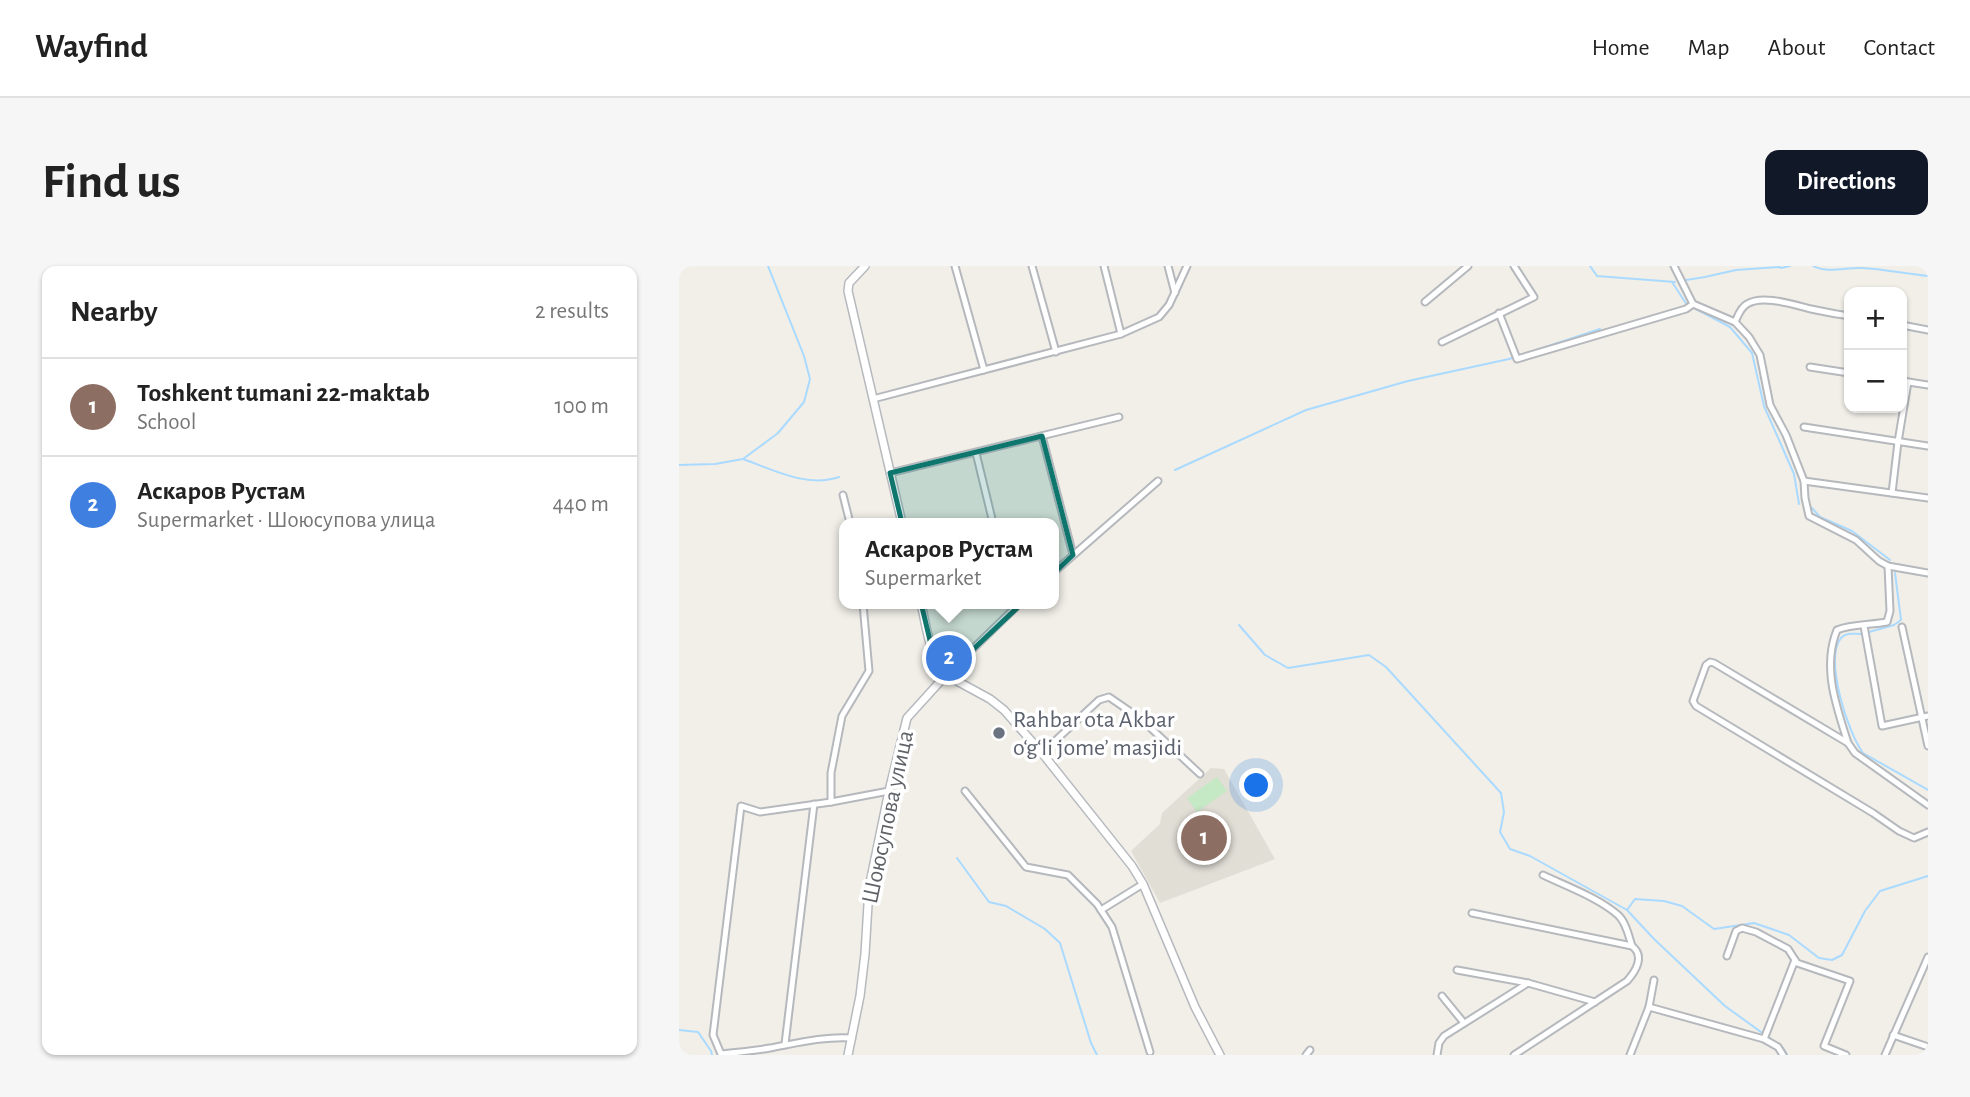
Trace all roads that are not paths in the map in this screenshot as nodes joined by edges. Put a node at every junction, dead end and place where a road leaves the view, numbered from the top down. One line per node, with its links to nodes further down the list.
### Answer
1 (865, 266): 26 (street)
2 (955, 266): 22 (street)
3 (1032, 266): 20 (street)
4 (1104, 266): 18 (street)
5 (1168, 266): 10 (street)
6 (1187, 266): 10 (street)
7 (1468, 266): 11 (street)
8 (1514, 266): 13 (street)
9 (1674, 266): 12 (street)
10 (1175, 293): 18 (street)
11 (1425, 302)
12 (1693, 304): 13 (street); 15 (street)
13 (1499, 313): 19 (street)
14 (1844, 315): 15 (street)
15 (1735, 322): 36 (street)
16 (1907, 326): 17 (street)
17 (1928, 330)
18 (1121, 334): 20 (street)
19 (1442, 342)
20 (1056, 352): 22 (street)
21 (1810, 367): 23 (street)
22 (983, 370): 26 (street)
23 (1844, 372)
24 (1907, 382): 25 (street)
25 (1928, 385)
26 (873, 398): 34 (street)
27 (1901, 413): 31 (street)
28 (1119, 417): 30 (street)
29 (1804, 427): 31 (street)
30 (1042, 436): 33 (street); 43 (street)
31 (1898, 442): 32 (street); 37 (street)
32 (1928, 446)
33 (976, 453): 34 (street); 42 (street)
34 (890, 473): 41 (street)
35 (1158, 481): 43 (street)
36 (1804, 481): 37 (street); 44 (street)
37 (1892, 493): 39 (street)
38 (843, 495): 40 (street)
39 (1928, 498)
40 (849, 518)
41 (901, 518)
42 (992, 518)
43 (1073, 555): 45 (street)
44 (1888, 566): 46 (street); 50 (street)
45 (1059, 568)
46 (1928, 573)
47 (863, 609): 60 (street)
48 (922, 609): 52 (street)
49 (1010, 609): 52 (street)
50 (1864, 626): 53 (street); 54 (street)
51 (1902, 626): 53 (street)
52 (946, 675): 56 (street); 58 (street, Шоюсупова улица)
53 (1925, 717): 55 (street)
54 (1848, 743): 62 (street); 63 (street)
55 (1928, 746)
56 (1042, 754): 57 (street); 65 (street)
57 (1199, 774)
58 (889, 791): 60 (street); 80 (street, Шоюсупова улица)
59 (965, 791): 66 (street)
60 (831, 802): 61 (street)
61 (814, 804): 82 (street); 84 (street)
62 (1928, 805)
63 (1928, 832)
64 (1543, 875): 68 (street)
65 (1143, 884): 66 (street); 88 (street)
66 (1101, 910): 85 (street)
67 (1472, 913): 68 (street)
68 (1632, 946): 76 (street)
69 (1727, 956): 71 (street)
70 (1928, 957): 79 (street)
71 (1795, 960): 81 (street); 93 (street)
72 (1457, 970): 74 (street)
73 (1654, 981): 77 (street)
74 (1528, 983): 76 (street); 78 (street)
75 (1442, 996): 78 (street)
76 (1595, 1002): 90 (street)
77 (1649, 1007): 81 (street); 91 (street)
78 (1464, 1024): 89 (street)
79 (1893, 1035): 83 (street); 94 (street)
80 (852, 1038): 82 (street); 87 (street, Шоюсупова улица)
81 (1764, 1039): 92 (street)
82 (785, 1044): 84 (street)
83 (1928, 1047)
84 (771, 1048): 86 (street)
85 (1150, 1052)
86 (769, 1055)
87 (848, 1055)
88 (1220, 1055)
89 (1437, 1055)
90 (1514, 1055)
91 (1630, 1055)
92 (1783, 1055)
93 (1846, 1055)
94 (1885, 1055)

